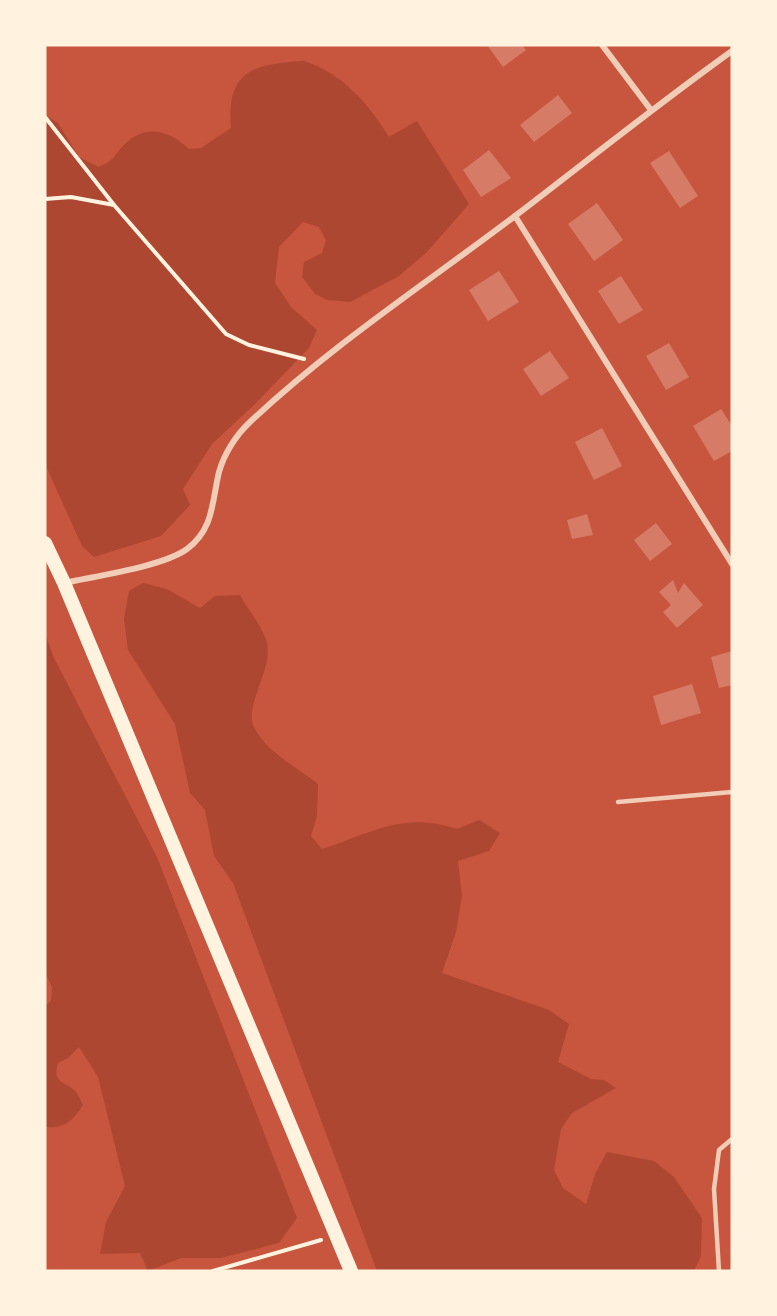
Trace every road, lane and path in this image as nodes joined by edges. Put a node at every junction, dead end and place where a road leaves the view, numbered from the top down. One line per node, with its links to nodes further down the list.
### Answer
1 (602, 45): 3 (street)
2 (732, 51): 3 (street)
3 (651, 110): 7 (street)
4 (45, 117): 6 (path)
5 (45, 199): 6 (path)
6 (114, 205): 8 (path)
7 (515, 216): 8 (street); 10 (street)
8 (318, 363): 11 (street)
9 (45, 543): 11 (main road)
10 (732, 564)
11 (64, 583): 15 (main road)
12 (732, 792): 13 (lane)
13 (618, 802)
14 (732, 1139): 18 (lane)
15 (336, 1230): 16 (path); 17 (main road)
16 (213, 1271)
17 (351, 1271)
18 (719, 1271)

